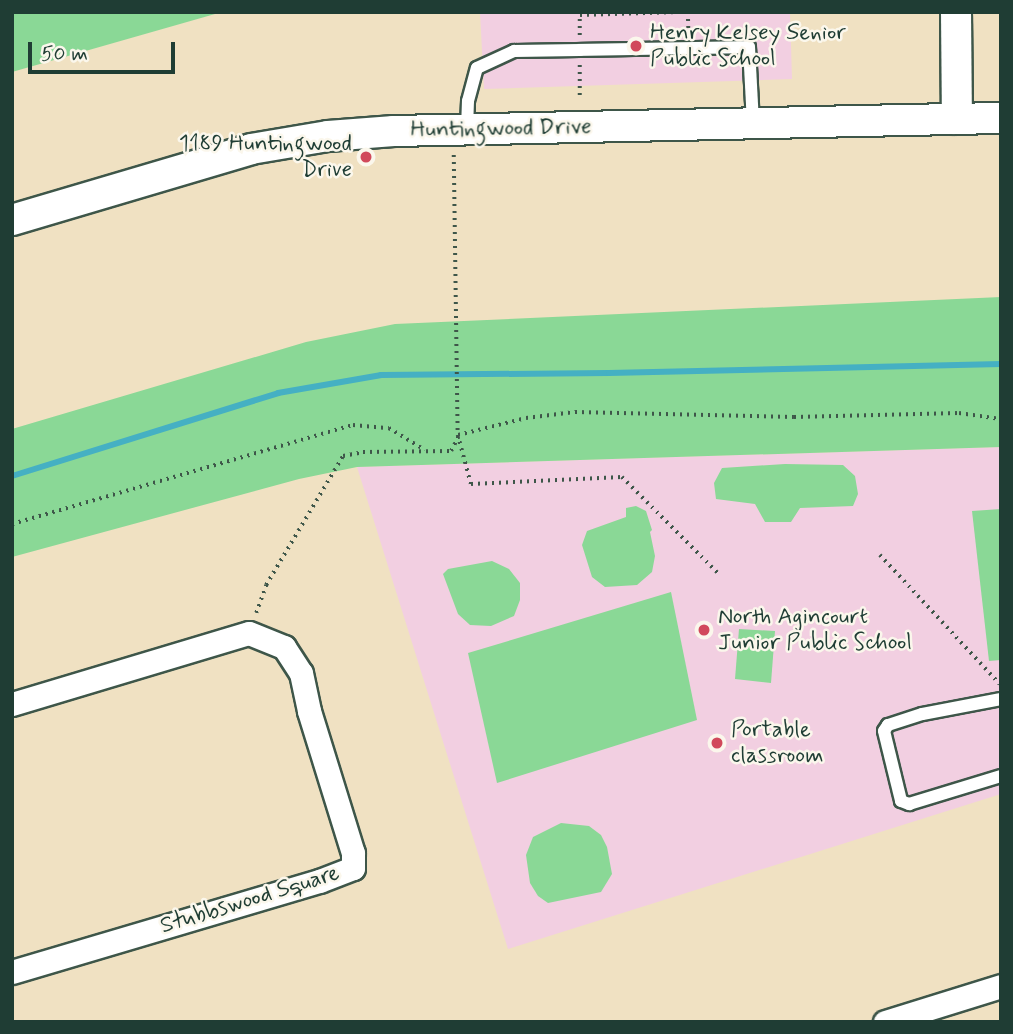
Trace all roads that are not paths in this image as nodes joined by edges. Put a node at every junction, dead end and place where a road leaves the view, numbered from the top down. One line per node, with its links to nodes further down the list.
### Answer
1 (956, 12): 3 (street)
2 (1001, 118): 3 (street, Huntingwood Drive)
3 (957, 120): 4 (street, Huntingwood Drive)
4 (753, 124): 5 (street, Huntingwood Drive); 5 (lane)
5 (460, 139): 6 (street, Huntingwood Drive)
6 (12, 220)
7 (1001, 699): 9 (lane)
8 (12, 704): 10 (street, Stubbswood Square)
9 (1001, 776)
10 (12, 972)
11 (1001, 986): 12 (street)
12 (885, 1022)

